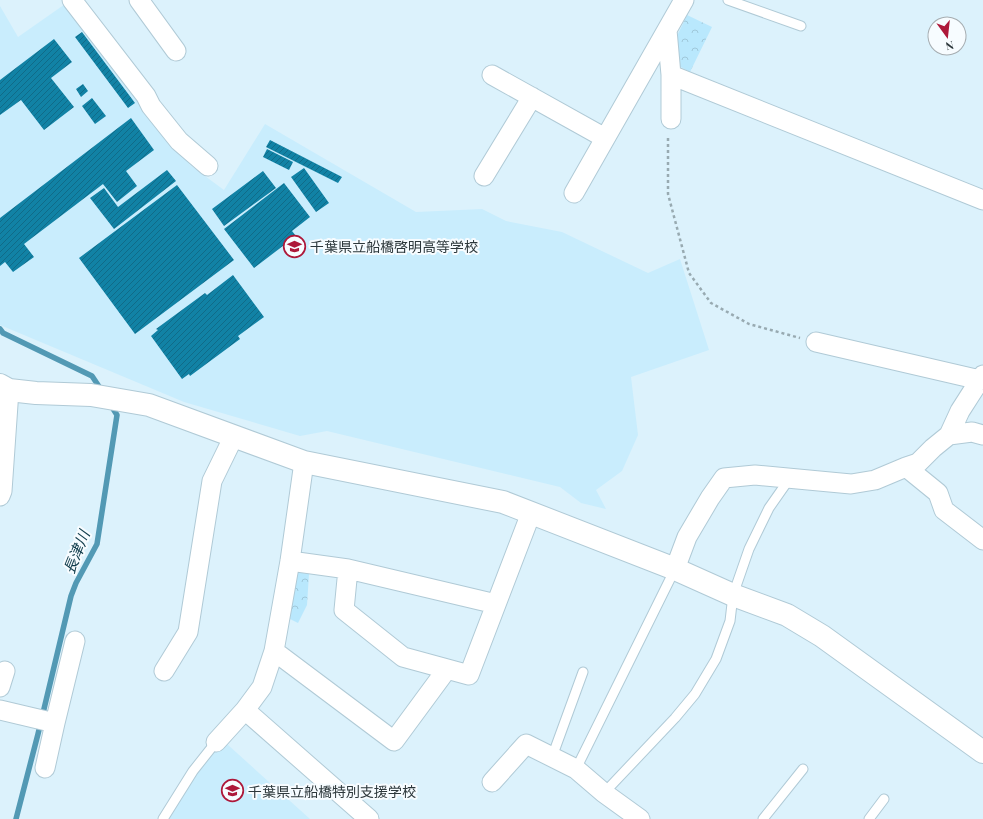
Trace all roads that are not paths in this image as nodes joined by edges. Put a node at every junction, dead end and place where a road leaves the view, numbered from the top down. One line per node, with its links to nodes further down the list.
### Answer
1 (72, 0): 13 (street)
2 (684, 0): 6 (street)
3 (728, 0): 5 (lane)
4 (142, 2): 7 (street)
5 (801, 26)
6 (667, 30): 9 (street); 12 (street)
7 (176, 51)
8 (492, 75): 10 (street)
9 (671, 75): 11 (street); 16 (street)
10 (532, 97): 12 (street); 14 (street)
11 (672, 119)
12 (605, 138): 15 (street)
13 (208, 166)
14 (484, 176)
15 (574, 193)
16 (983, 200)
17 (816, 342): 18 (street)
18 (982, 378): 22 (street)
19 (5, 387): 21 (street); 26 (street)
20 (983, 435): 22 (street)
21 (234, 436): 23 (street); 37 (street)
22 (949, 436): 24 (street)
23 (304, 462): 27 (street); 29 (street)
24 (906, 467): 25 (street); 28 (street)
25 (790, 478): 31 (street); 32 (lane)
26 (0, 496)
27 (531, 513): 31 (street); 33 (street)
28 (983, 540)
29 (290, 561): 30 (street); 35 (street)
30 (348, 569): 33 (street); 36 (street)
31 (675, 569): 32 (street); 46 (lane)
32 (733, 595): 43 (street); 49 (lane)
33 (496, 604): 36 (street)
34 (75, 641): 41 (street)
35 (274, 651): 36 (street); 40 (street)
36 (447, 669)
37 (164, 671)
38 (583, 672): 44 (lane)
39 (0, 710): 41 (street)
40 (245, 710): 42 (street); 53 (street)
41 (55, 722): 45 (street)
42 (216, 742): 52 (lane)
43 (983, 752)
44 (552, 758): 46 (street); 48 (street)
45 (45, 768)
46 (576, 769): 49 (street)
47 (803, 769): 54 (lane)
48 (492, 782)
49 (604, 793): 51 (street)
50 (884, 799): 55 (lane)
51 (630, 814)
52 (162, 819)
53 (369, 819)
54 (763, 819)
55 (869, 819)

